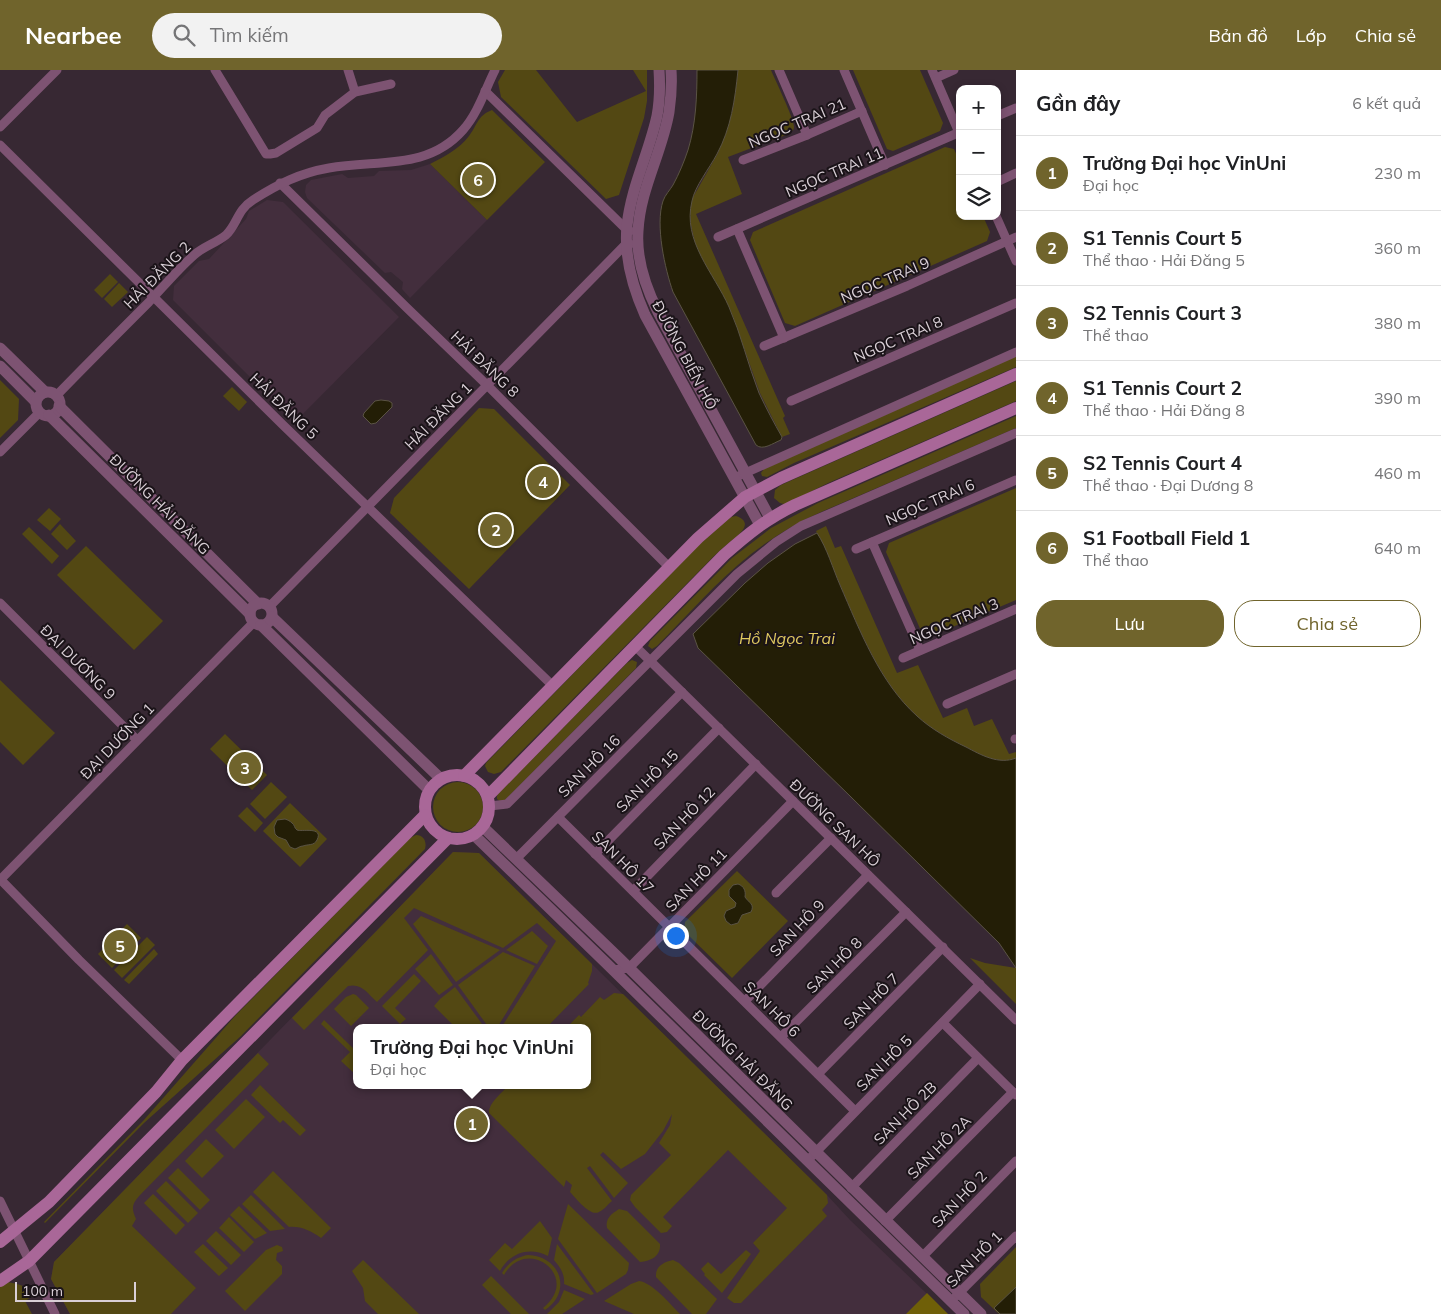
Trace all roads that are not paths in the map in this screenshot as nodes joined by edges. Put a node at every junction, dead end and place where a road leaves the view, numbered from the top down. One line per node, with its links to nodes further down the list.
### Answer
1 (57, 70): 17 (street)
2 (214, 70): 13 (street)
3 (348, 70): 13 (street)
4 (495, 70): 12 (street, HẢI ĐĂNG 2)
5 (659, 70): 29 (street, ĐƯỜNG BIỂN HỒ)
6 (671, 70): 29 (street, ĐƯỜNG BIỂN HỒ)
7 (779, 70): 20 (street)
8 (844, 70): 15 (street)
9 (954, 70): 10 (street)
10 (934, 74): 18 (street)
11 (390, 84): 13 (street)
12 (485, 91): 26 (street, HẢI ĐĂNG 2); 29 (street)
13 (355, 92)
14 (1016, 108): 16 (street)
15 (862, 111): 20 (street, NGỌC TRAI 21); 23 (street)
16 (1001, 114)
17 (0, 127)
18 (958, 130)
19 (956, 134): 23 (street, NGỌC TRAI 11)
20 (807, 135): 22 (street, NGỌC TRAI 21)
21 (0, 144): 34 (street, HẢI ĐĂNG 5)
22 (743, 160)
23 (885, 165): 28 (street, NGỌC TRAI 11)
24 (1016, 173): 25 (street)
25 (1001, 180)
26 (280, 182): 34 (street, HẢI ĐĂNG 2); 42 (street, HẢI ĐĂNG 8)
27 (999, 220): 31 (street)
28 (737, 229): 30 (street, NGỌC TRAI 11); 36 (street)
29 (632, 231): 32 (street, ĐƯỜNG BIỂN HỒ)
30 (718, 237)
31 (1012, 239): 33 (street); 36 (street, NGỌC TRAI 9)
32 (632, 244): 42 (street, HẢI ĐĂNG 1); 49 (street, ĐƯỜNG BIỂN HỒ); 50 (street, ĐƯỜNG BIỂN HỒ)
33 (1016, 261)
34 (154, 296): 43 (street, HẢI ĐĂNG 2); 53 (street, HẢI ĐĂNG 5)
35 (1016, 303): 44 (street, NGỌC TRAI 8)
36 (784, 338): 37 (street, NGỌC TRAI 9)
37 (764, 346)
38 (0, 348): 43 (street, ĐƯỜNG HẢI ĐĂNG)
39 (1016, 352): 49 (street)
40 (0, 366): 46 (street, ĐƯỜNG HẢI ĐĂNG)
41 (1016, 374): 52 (main road)
42 (487, 385): 53 (street, HẢI ĐĂNG 1); 57 (street, HẢI ĐĂNG 8)
43 (53, 398): 46 (street); 46 (street); 60 (street, ĐƯỜNG HẢI ĐĂNG)
44 (790, 400)
45 (1016, 408): 54 (main road)
46 (41, 410): 48 (street); 61 (street, ĐƯỜNG HẢI ĐĂNG)
47 (1016, 433): 65 (street)
48 (0, 452)
49 (744, 472): 50 (street); 52 (street, ĐƯỜNG BIỂN HỒ)
50 (734, 478): 52 (street, ĐƯỜNG BIỂN HỒ)
51 (1016, 480): 55 (street, NGỌC TRAI 6)
52 (750, 494): 54 (street, ĐƯỜNG BIỂN HỒ); 57 (main road)
53 (368, 506): 60 (street, HẢI ĐĂNG 1); 67 (street, HẢI ĐĂNG 5)
54 (765, 522): 62 (main road)
55 (872, 542): 56 (street, NGỌC TRAI 6); 63 (street)
56 (856, 549)
57 (669, 567): 67 (main road)
58 (0, 603): 71 (street, ĐẠI DƯƠNG 9)
59 (1016, 609): 63 (street, NGỌC TRAI 3)
60 (266, 610): 61 (street); 61 (street); 74 (street, ĐƯỜNG HẢI ĐĂNG)
61 (255, 620): 71 (street, ĐẠI DƯƠNG 1); 75 (street, ĐƯỜNG HẢI ĐĂNG)
62 (635, 646): 65 (street, ĐƯỜNG SAN HÔ); 76 (main road)
63 (920, 650): 64 (street, NGỌC TRAI 3)
64 (903, 658)
65 (650, 660): 68 (street, ĐƯỜNG SAN HÔ); 76 (street)
66 (1016, 674): 69 (street)
67 (552, 685): 73 (main road)
68 (682, 692): 70 (street, ĐƯỜNG SAN HÔ); 79 (street, SAN HÔ 16)
69 (947, 704)
70 (719, 728): 72 (street, ĐƯỜNG SAN HÔ); 83 (street, SAN HÔ 15)
71 (137, 740): 86 (street, ĐẠI DƯƠNG 1)
72 (756, 764): 77 (street, ĐƯỜNG SAN HÔ); 87 (street, SAN HÔ 12)
73 (464, 776): 74 (main road); 76 (main road)
74 (441, 779): 75 (main road)
75 (429, 790): 78 (main road)
76 (489, 801): 80 (main road)
77 (793, 801): 82 (street, ĐƯỜNG SAN HÔ); 90 (street, SAN HÔ 11)
78 (425, 815): 81 (main road); 101 (main road)
79 (558, 817): 83 (street, SAN HÔ 17); 84 (street, SAN HÔ 16)
80 (478, 831): 81 (main road); 84 (street, ĐƯỜNG HẢI ĐĂNG); 94 (street, ĐƯỜNG HẢI ĐĂNG)
81 (448, 838): 115 (main road)
82 (831, 838): 85 (street, ĐƯỜNG SAN HÔ); 88 (street)
83 (595, 854): 87 (street, SAN HÔ 17)
84 (516, 859): 92 (street, ĐƯỜNG HẢI ĐĂNG)
85 (868, 875): 89 (street, ĐƯỜNG SAN HÔ); 96 (street, SAN HÔ 9)
86 (0, 880): 101 (street)
87 (633, 891): 90 (street, SAN HÔ 17)
88 (776, 893)
89 (906, 912): 91 (street, ĐƯỜNG SAN HÔ); 99 (street, SAN HÔ 8)
90 (669, 927): 93 (street, SAN HÔ 11); 96 (street, SAN HÔ 6)
91 (943, 948): 95 (street, ĐƯỜNG SAN HÔ); 102 (street, SAN HÔ 7)
92 (619, 958): 93 (street, ĐƯỜNG HẢI ĐĂNG); 94 (street)
93 (629, 968): 94 (street); 105 (street, ĐƯỜNG HẢI ĐĂNG)
94 (613, 970): 105 (street, ĐƯỜNG HẢI ĐĂNG)
95 (980, 984): 97 (street, ĐƯỜNG SAN HÔ); 98 (street, SAN HÔ 5)
96 (745, 1001): 99 (street, SAN HÔ 6)
97 (1016, 1020)
98 (943, 1023): 100 (street); 104 (street, SAN HÔ 5)
99 (781, 1037): 102 (street, SAN HÔ 6)
100 (978, 1058): 103 (street); 107 (street, SAN HÔ 2B)
101 (182, 1060): 110 (main road)
102 (818, 1074): 104 (street, SAN HÔ 6)
103 (1014, 1094): 109 (street, SAN HÔ 2A)
104 (855, 1111): 105 (street, SAN HÔ 5)
105 (811, 1157): 107 (street, ĐƯỜNG HẢI ĐĂNG); 117 (street, ĐƯỜNG HẢI ĐĂNG)
106 (1016, 1161): 114 (street, SAN HÔ 2)
107 (851, 1188): 109 (street, ĐƯỜNG HẢI ĐĂNG)
108 (0, 1201): 110 (street)
109 (885, 1221): 114 (street, ĐƯỜNG HẢI ĐĂNG)
110 (15, 1230): 112 (main road); 113 (main road); 115 (street)
111 (1016, 1236): 117 (street, SAN HÔ 1)
112 (0, 1242)
113 (0, 1251)
114 (922, 1257): 117 (street, ĐƯỜNG HẢI ĐĂNG)
115 (29, 1261): 116 (main road); 118 (street)
116 (0, 1281)
117 (955, 1297): 119 (street, ĐƯỜNG HẢI ĐĂNG); 120 (street, ĐƯỜNG HẢI ĐĂNG)
118 (55, 1314)
119 (964, 1314)
120 (981, 1314)

